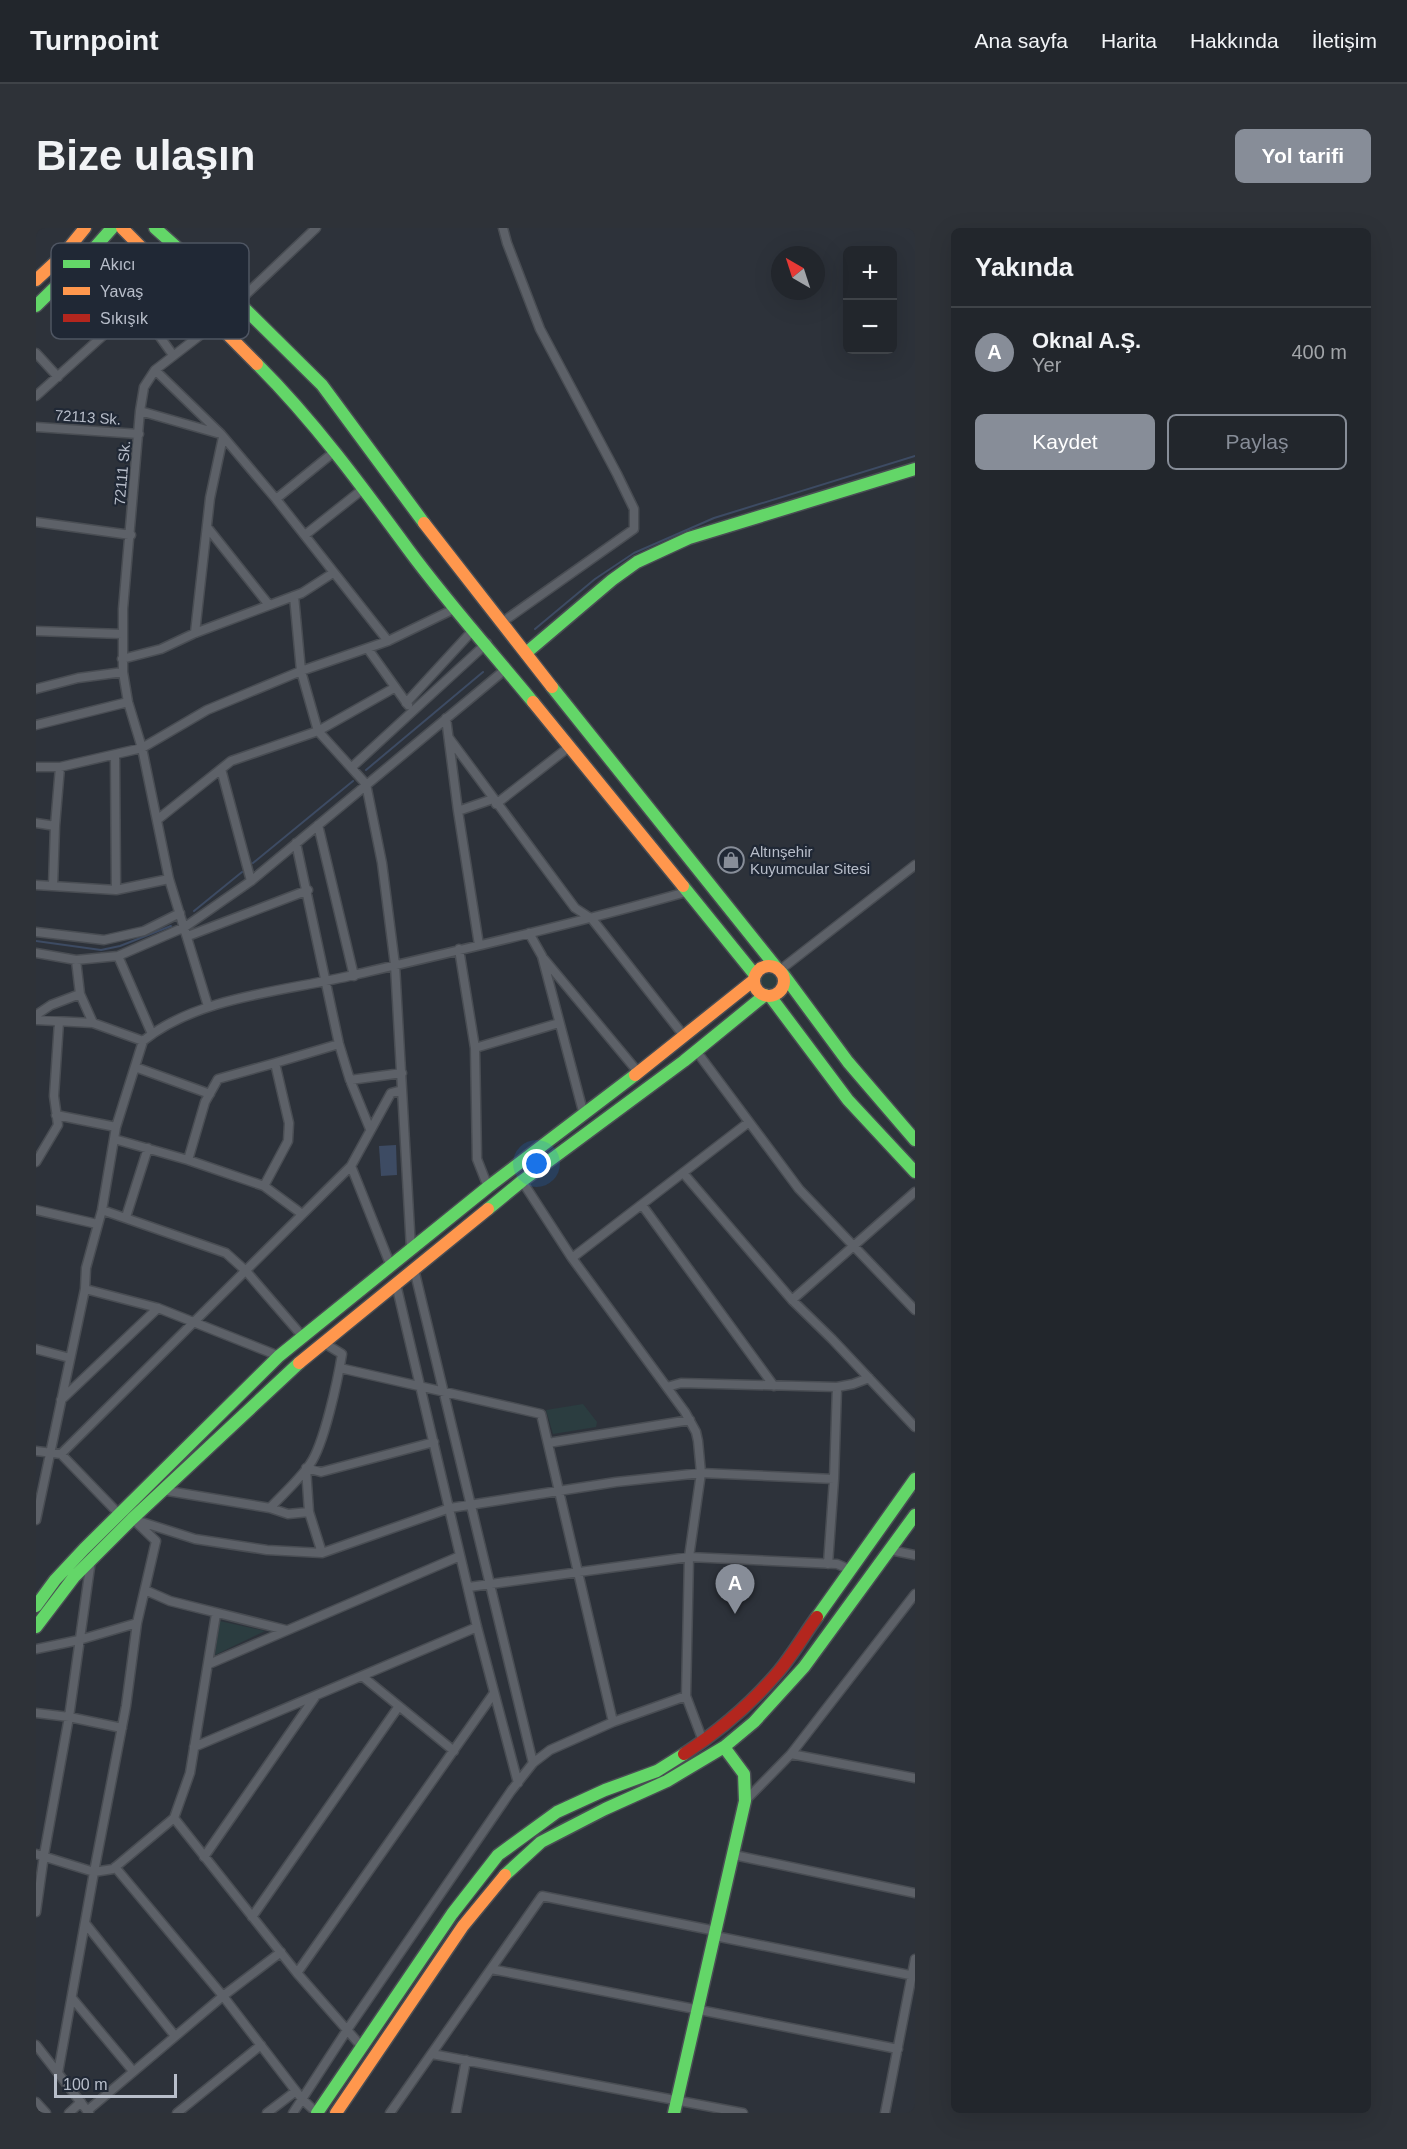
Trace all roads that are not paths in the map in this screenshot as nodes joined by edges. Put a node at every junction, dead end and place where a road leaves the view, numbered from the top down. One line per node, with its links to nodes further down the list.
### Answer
1 (85, 228): 7 (main road)
2 (112, 228): 8 (main road)
3 (122, 228): 9 (main road)
4 (155, 228): 10 (main road)
5 (316, 228): 14 (street)
6 (503, 228): 42 (street)
7 (73, 243)
8 (99, 243)
9 (137, 243)
10 (172, 243)
11 (51, 266): 12 (main road)
12 (36, 280)
13 (51, 291): 15 (main road)
14 (249, 292)
15 (36, 306)
16 (249, 313): 42 (main road)
17 (99, 339): 24 (street)
18 (161, 339): 22 (street)
19 (194, 339): 22 (street, 72111 Sk.)
20 (232, 339): 30 (main road)
21 (36, 353): 24 (street)
22 (173, 355): 23 (street, 72111 Sk.)
23 (155, 370): 26 (street, 72111 Sk.); 29 (street)
24 (57, 377): 25 (street)
25 (36, 396)
26 (140, 411): 28 (street, 72111 Sk.); 29 (street)
27 (36, 427): 28 (street, 72113 Sk.)
28 (139, 434): 36 (street, 72111 Sk.)
29 (222, 436): 33 (street); 35 (street)
30 (334, 452): 32 (main road); 33 (street)
31 (915, 469): 50 (main road)
32 (363, 489): 37 (street); 41 (main road)
33 (276, 499): 37 (street)
34 (36, 522): 36 (street)
35 (207, 527): 40 (street); 45 (street)
36 (131, 535): 46 (street, 72111 Sk.)
37 (305, 536): 38 (street)
38 (333, 573): 39 (street); 47 (street)
39 (294, 596): 40 (street); 53 (street)
40 (269, 605): 45 (street)
41 (456, 608): 43 (main road); 47 (street)
42 (501, 623): 50 (main road)
43 (474, 629): 48 (main road); 58 (street)
44 (36, 631): 46 (street)
45 (195, 633): 51 (street)
46 (122, 634): 51 (street, 72111 Sk.)
47 (388, 641): 49 (street)
48 (487, 643): 52 (main road); 59 (street)
49 (368, 649): 53 (street); 55 (street)
50 (526, 653): 100 (main road)
51 (122, 659): 54 (street, 72111 Sk.)
52 (507, 668): 60 (street); 64 (main road)
53 (301, 671): 62 (street); 65 (street)
54 (123, 672): 56 (street); 57 (street, 72111 Sk.)
55 (394, 688): 58 (street); 62 (street)
56 (36, 689)
57 (128, 702): 61 (street); 65 (street, 72111 Sk.)
58 (406, 703): 59 (street)
59 (413, 711): 68 (street)
60 (446, 718): 63 (street); 71 (street)
61 (36, 725)
62 (318, 731): 68 (street); 70 (street)
63 (449, 738): 72 (street); 73 (street)
64 (569, 747): 72 (street); 86 (main road)
65 (142, 748): 66 (street); 74 (street, 72111 Sk.)
66 (115, 754): 69 (street); 84 (street)
67 (36, 767): 69 (street)
68 (351, 767): 71 (street)
69 (60, 768): 77 (street)
70 (221, 769): 74 (street); 81 (street)
71 (366, 784): 76 (street); 99 (street)
72 (494, 801): 73 (street); 88 (street)
73 (458, 811): 92 (street)
74 (157, 820): 80 (street, 72111 Sk.)
75 (36, 823): 77 (street)
76 (318, 825): 78 (street); 101 (street)
77 (55, 826): 83 (street)
78 (296, 843): 81 (street); 85 (street)
79 (915, 865): 100 (street)
80 (169, 879): 84 (street); 87 (street, 72111 Sk.)
81 (251, 881): 90 (street)
82 (36, 885): 83 (street)
83 (53, 886): 84 (street)
84 (116, 890)
85 (308, 890): 90 (street); 103 (street)
86 (686, 892): 88 (street); 98 (main road)
87 (180, 914): 89 (street); 90 (street, 72111 Sk.)
88 (592, 919): 91 (street); 116 (street)
89 (36, 932)
90 (186, 932): 95 (street); 108 (street, 72111 Sk.)
91 (529, 933): 92 (street); 96 (street)
92 (479, 945): 93 (street)
93 (459, 950): 99 (street); 119 (street)
94 (36, 953): 97 (street)
95 (118, 956): 97 (street); 115 (street)
96 (542, 956): 114 (street); 123 (street)
97 (76, 960): 105 (street)
98 (742, 961): 102 (main road); 104 (main road)
99 (395, 965): 101 (street); 124 (street)
100 (780, 971): 102 (main road); 106 (main road); 134 (main road)
101 (354, 976): 103 (street)
102 (754, 978): 104 (main road); 106 (main road)
103 (326, 981): 108 (street); 118 (street)
104 (742, 990): 116 (main road)
105 (80, 994): 110 (street); 113 (street)
106 (767, 996): 107 (main road); 109 (main road)
107 (752, 1005): 109 (main road); 120 (main road)
108 (208, 1006): 115 (street)
109 (778, 1008): 140 (main road)
110 (36, 1015)
111 (36, 1020): 112 (street)
112 (59, 1022): 113 (street); 128 (street)
113 (93, 1023): 117 (street)
114 (559, 1023): 119 (street); 129 (street)
115 (152, 1034): 117 (street)
116 (684, 1036): 123 (main road)
117 (143, 1041): 122 (street)
118 (339, 1044): 121 (street); 125 (street)
119 (475, 1048): 144 (street)
120 (697, 1052): 130 (street); 142 (main road)
121 (275, 1063): 127 (street); 143 (street)
122 (135, 1067): 127 (street); 131 (street)
123 (638, 1072): 129 (main road)
124 (402, 1073): 125 (street); 126 (street)
125 (350, 1080): 132 (street)
126 (402, 1090): 132 (street); 153 (street)
127 (210, 1094): 137 (street)
128 (56, 1115): 131 (street); 136 (street)
129 (584, 1115): 144 (main road)
130 (749, 1122): 141 (street); 152 (street)
131 (116, 1127): 133 (street)
132 (370, 1129): 139 (street)
133 (114, 1139): 135 (street); 148 (street)
134 (915, 1140)
135 (148, 1148): 137 (street); 150 (street)
136 (39, 1151): 138 (street)
137 (188, 1160): 143 (street)
138 (36, 1162)
139 (351, 1166): 149 (street); 155 (street)
140 (915, 1172)
141 (684, 1174): 146 (street); 160 (street)
142 (522, 1181): 154 (street); 156 (main road)
143 (264, 1186): 149 (street)
144 (488, 1186): 153 (main road)
145 (915, 1192): 152 (street)
146 (642, 1204): 154 (street); 171 (street)
147 (36, 1210): 151 (street)
148 (102, 1210): 150 (street); 151 (street)
149 (302, 1214): 157 (street)
150 (126, 1218): 157 (street)
151 (97, 1224): 159 (street)
152 (856, 1246): 160 (street); 162 (street)
153 (411, 1248): 155 (main road)
154 (572, 1258): 173 (street)
155 (390, 1264): 164 (main road)
156 (414, 1269): 158 (main road); 175 (street)
157 (246, 1271): 163 (street); 164 (street)
158 (396, 1284): 165 (main road); 172 (street)
159 (85, 1289): 161 (street); 168 (street)
160 (792, 1300): 170 (street)
161 (158, 1308): 163 (street); 176 (street)
162 (915, 1310)
163 (193, 1322): 167 (street); 183 (street)
164 (303, 1337): 167 (main road)
165 (324, 1343): 169 (street); 188 (main road)
166 (36, 1349): 168 (street)
167 (279, 1356): 194 (main road)
168 (70, 1358): 176 (street)
169 (340, 1368): 172 (street); 184 (street)
170 (869, 1378): 174 (street); 178 (street)
171 (774, 1386): 173 (street); 174 (street)
172 (421, 1387): 175 (street); 179 (street)
173 (667, 1387): 177 (street)
174 (837, 1387): 186 (street)
175 (443, 1392): 180 (street); 190 (street)
176 (61, 1400): 182 (street)
177 (690, 1420): 180 (street); 185 (street)
178 (915, 1427)
179 (434, 1442): 184 (street); 192 (street)
180 (548, 1443): 189 (street)
181 (36, 1450): 182 (street)
182 (50, 1454): 183 (street); 197 (street)
183 (61, 1454): 194 (street)
184 (306, 1468): 191 (street); 193 (street)
185 (701, 1473): 186 (street); 189 (street); 202 (street)
186 (834, 1479): 204 (street)
187 (915, 1479): 205 (main road)
188 (162, 1490): 191 (street); 196 (main road)
189 (559, 1492): 190 (street); 206 (street)
190 (471, 1505): 192 (street); 207 (street)
191 (270, 1508): 193 (street)
192 (450, 1508): 199 (street); 201 (street)
193 (309, 1512): 199 (street)
194 (119, 1514): 211 (main road)
195 (915, 1515): 198 (main road)
196 (132, 1519): 199 (street); 203 (main road); 209 (street)
197 (36, 1520)
198 (890, 1550): 200 (street); 231 (main road)
199 (322, 1553)
200 (915, 1555)
201 (460, 1556): 208 (street); 216 (street)
202 (689, 1557): 204 (street); 206 (street); 223 (street)
203 (91, 1560): 214 (main road); 217 (street)
204 (828, 1564): 205 (street)
205 (851, 1570): 229 (main road)
206 (578, 1572): 207 (street); 227 (street)
207 (490, 1584): 208 (street); 234 (street)
208 (469, 1587): 215 (street)
209 (145, 1590): 212 (street); 213 (street)
210 (915, 1594): 233 (street)
211 (36, 1606)
212 (216, 1614): 216 (street); 219 (street)
213 (137, 1623): 217 (street); 228 (street)
214 (36, 1627)
215 (477, 1627): 220 (street); 221 (street)
216 (286, 1630): 219 (street)
217 (79, 1640): 218 (street); 226 (street)
218 (36, 1649)
219 (209, 1664): 230 (street)
220 (362, 1676): 222 (street); 224 (street)
221 (494, 1693): 232 (street); 236 (street)
222 (316, 1695): 230 (street); 241 (street)
223 (686, 1696): 227 (street); 229 (street)
224 (399, 1706): 232 (street); 246 (street)
225 (36, 1713): 226 (street)
226 (69, 1717): 228 (street); 239 (street)
227 (613, 1722): 234 (street)
228 (122, 1728): 243 (street)
229 (703, 1741): 261 (main road)
230 (194, 1747): 238 (street)
231 (724, 1747): 237 (main road); 279 (main road)
232 (454, 1751): 252 (street)
233 (791, 1754): 235 (street); 237 (street)
234 (533, 1763): 236 (street)
235 (915, 1778)
236 (518, 1783): 257 (street)
237 (745, 1801): 240 (main road)
238 (174, 1818): 241 (street); 242 (street)
239 (40, 1855): 243 (street); 245 (street)
240 (734, 1855): 244 (street); 248 (main road)
241 (204, 1857): 246 (street)
242 (116, 1867): 243 (street); 254 (street)
243 (94, 1872): 247 (street)
244 (915, 1893)
245 (36, 1912)
246 (252, 1917): 249 (street)
247 (85, 1923): 255 (street); 258 (street)
248 (715, 1934): 251 (street); 253 (street); 256 (main road)
249 (281, 1952): 252 (street); 254 (street)
250 (915, 1959): 253 (street)
251 (491, 1969): 256 (street); 263 (street)
252 (297, 1973): 257 (street)
253 (913, 1976): 262 (street)
254 (223, 1996): 258 (street); 260 (street)
255 (72, 1998): 265 (street); 266 (street)
256 (698, 2010): 262 (street); 271 (main road)
257 (347, 2030): 261 (street); 268 (street)
258 (176, 2036): 265 (street)
259 (36, 2045): 266 (street)
260 (261, 2045): 267 (street); 275 (street)
261 (362, 2047): 278 (main road)
262 (898, 2049): 283 (street)
263 (432, 2054): 264 (street); 280 (street)
264 (466, 2060): 271 (street); 281 (street)
265 (133, 2071): 272 (street)
266 (58, 2073): 270 (street)
267 (296, 2091): 268 (street); 276 (street)
268 (302, 2099): 277 (street); 278 (street)
269 (36, 2102): 273 (street)
270 (81, 2103): 272 (street); 274 (street)
271 (676, 2107): 282 (street)
272 (88, 2112)
273 (46, 2113)
274 (69, 2113)
275 (177, 2113)
276 (267, 2113)
277 (293, 2113)
278 (317, 2113)
279 (336, 2113)
280 (390, 2113)
281 (456, 2113)
282 (743, 2113)
283 (885, 2113)

